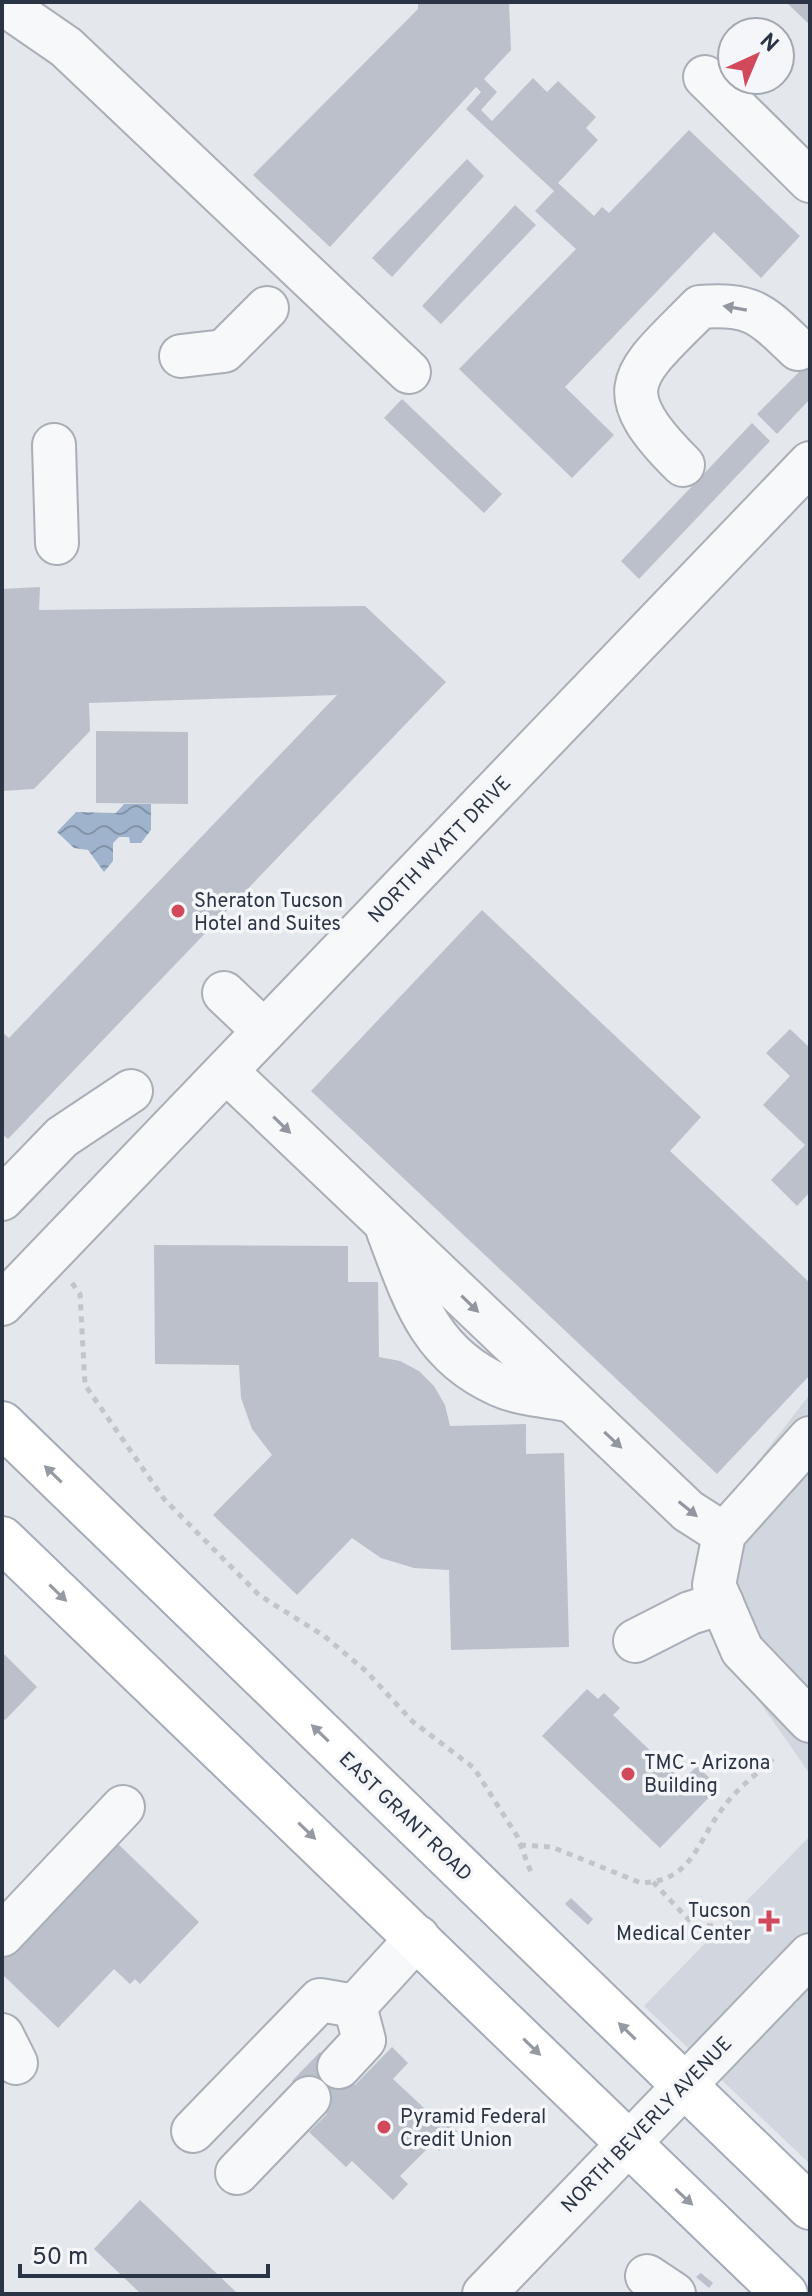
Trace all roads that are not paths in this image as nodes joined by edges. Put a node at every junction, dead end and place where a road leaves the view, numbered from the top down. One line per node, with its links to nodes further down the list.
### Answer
1 (3, 3): 7 (street)
2 (705, 77): 3 (street)
3 (810, 181)
4 (267, 308): 6 (street)
5 (798, 349): 10 (street, one-way to 10)
6 (181, 356)
7 (409, 372)
8 (54, 445): 11 (street)
9 (810, 463): 13 (street, NORTH WYATT DRIVE)
10 (683, 465)
11 (57, 543)
12 (224, 993): 13 (street)
13 (264, 1031): 14 (street, NORTH WYATT DRIVE)
14 (226, 1071): 17 (street, NORTH WYATT DRIVE); 20 (street, one-way to 20)
15 (131, 1091): 16 (street)
16 (2, 1199)
17 (2, 1304)
18 (2, 1424): 31 (main road, EAST GRANT ROAD, one-way to 18)
19 (810, 1438): 20 (street)
20 (724, 1534): 22 (street)
21 (2, 1539): 27 (main road, one-way to 27)
22 (722, 1603): 23 (street); 24 (street)
23 (635, 1641)
24 (810, 1721)
25 (123, 1807): 26 (street)
26 (2, 1935)
27 (418, 1937): 29 (street); 34 (main road, one-way to 34)
28 (810, 1955): 31 (street, NORTH BEVERLY AVENUE)
29 (355, 2006): 30 (street); 33 (street)
30 (339, 2067)
31 (683, 2085): 34 (street, NORTH BEVERLY AVENUE); 36 (main road, EAST GRANT ROAD)
32 (309, 2098): 35 (street)
33 (193, 2131)
34 (628, 2142): 37 (street, NORTH BEVERLY AVENUE); 38 (main road, one-way to 38)
35 (237, 2173)
36 (810, 2207)
37 (484, 2294)
38 (785, 2294)

